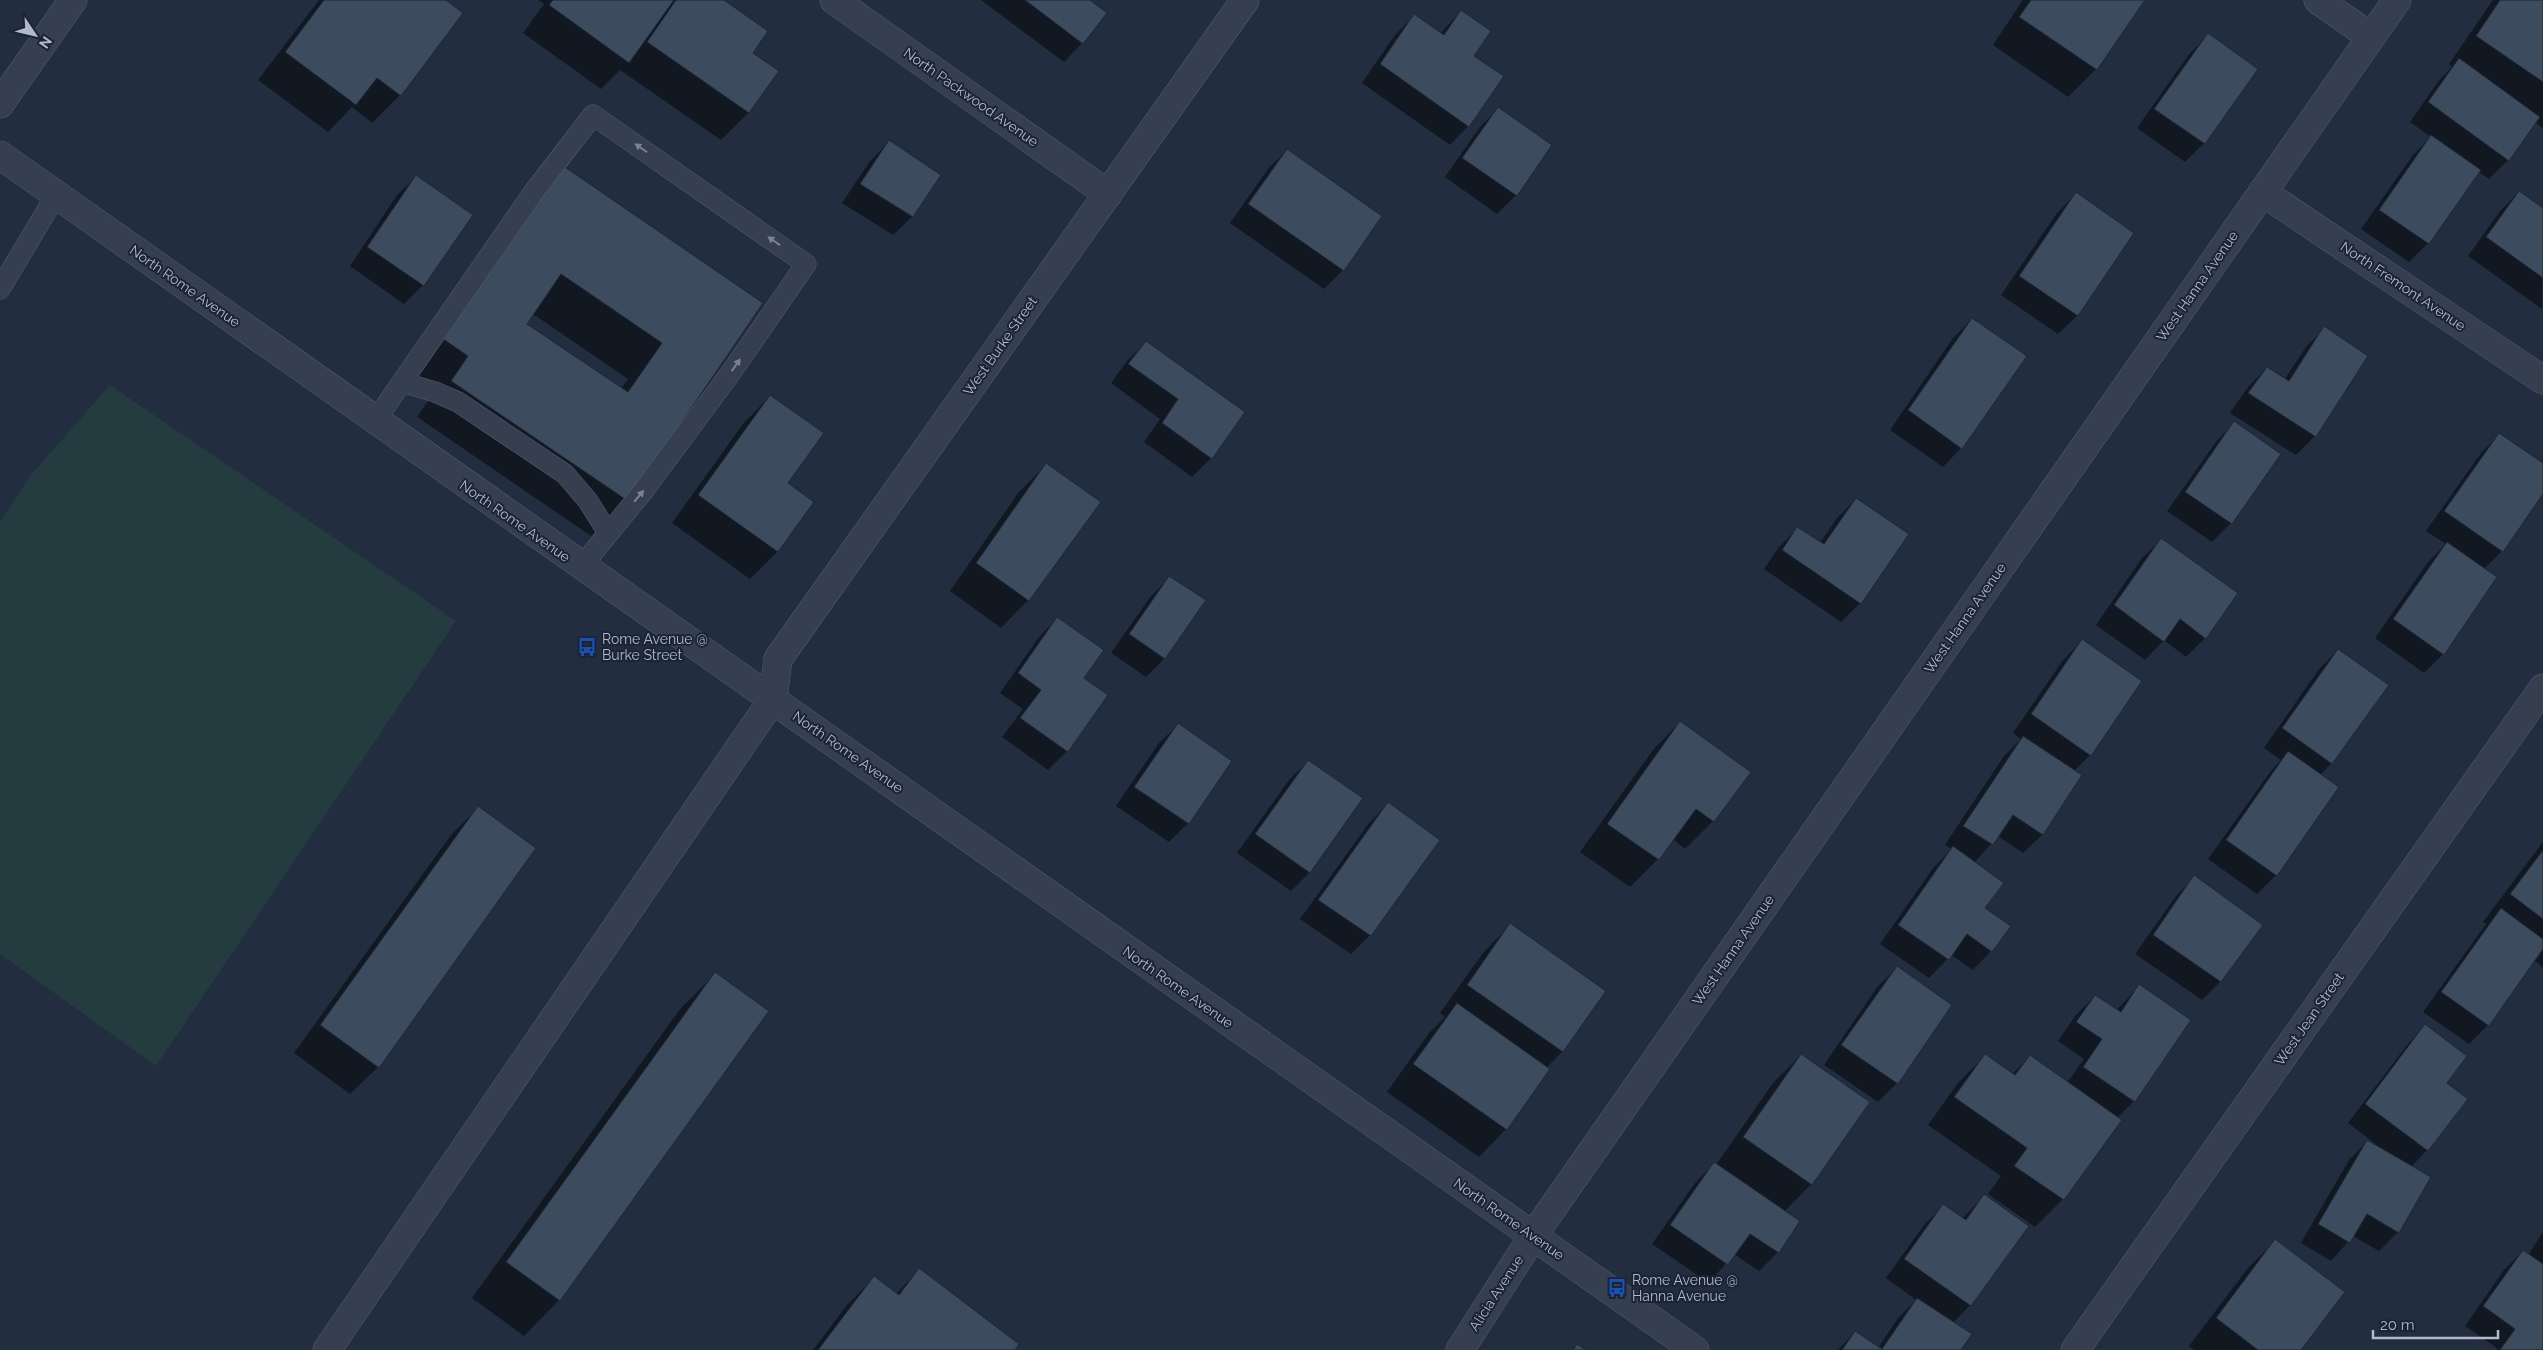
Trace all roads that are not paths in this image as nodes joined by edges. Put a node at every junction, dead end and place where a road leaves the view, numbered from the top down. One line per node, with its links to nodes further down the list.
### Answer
1 (73, 0): 7 (street)
2 (834, 0): 10 (street, North Packwood Avenue)
3 (1245, 0): 10 (street, West Burke Street)
4 (2318, 0): 6 (street)
5 (2397, 0): 6 (street, West Hanna Avenue)
6 (2371, 37): 9 (street, West Hanna Avenue)
7 (0, 104)
8 (0, 155): 11 (street, North Rome Avenue)
9 (2262, 192): 13 (street, North Fremont Avenue); 20 (street, West Hanna Avenue)
10 (1108, 194): 19 (street, West Burke Street)
11 (56, 195): 12 (lane); 15 (street, North Rome Avenue)
12 (0, 289)
13 (2543, 380)
14 (402, 382): 15 (lane); 16 (lane); 16 (lane, one-way to 14)
15 (375, 421): 17 (street, North Rome Avenue)
16 (608, 533): 17 (lane)
17 (581, 567): 19 (street, North Rome Avenue)
18 (2543, 688): 24 (street, West Jean Street)
19 (773, 699): 20 (street, North Rome Avenue); 21 (street)
20 (1532, 1236): 22 (street, Alicia Avenue); 23 (street, North Rome Avenue)
21 (327, 1350)
22 (1460, 1350)
23 (1695, 1350)
24 (2075, 1350)

